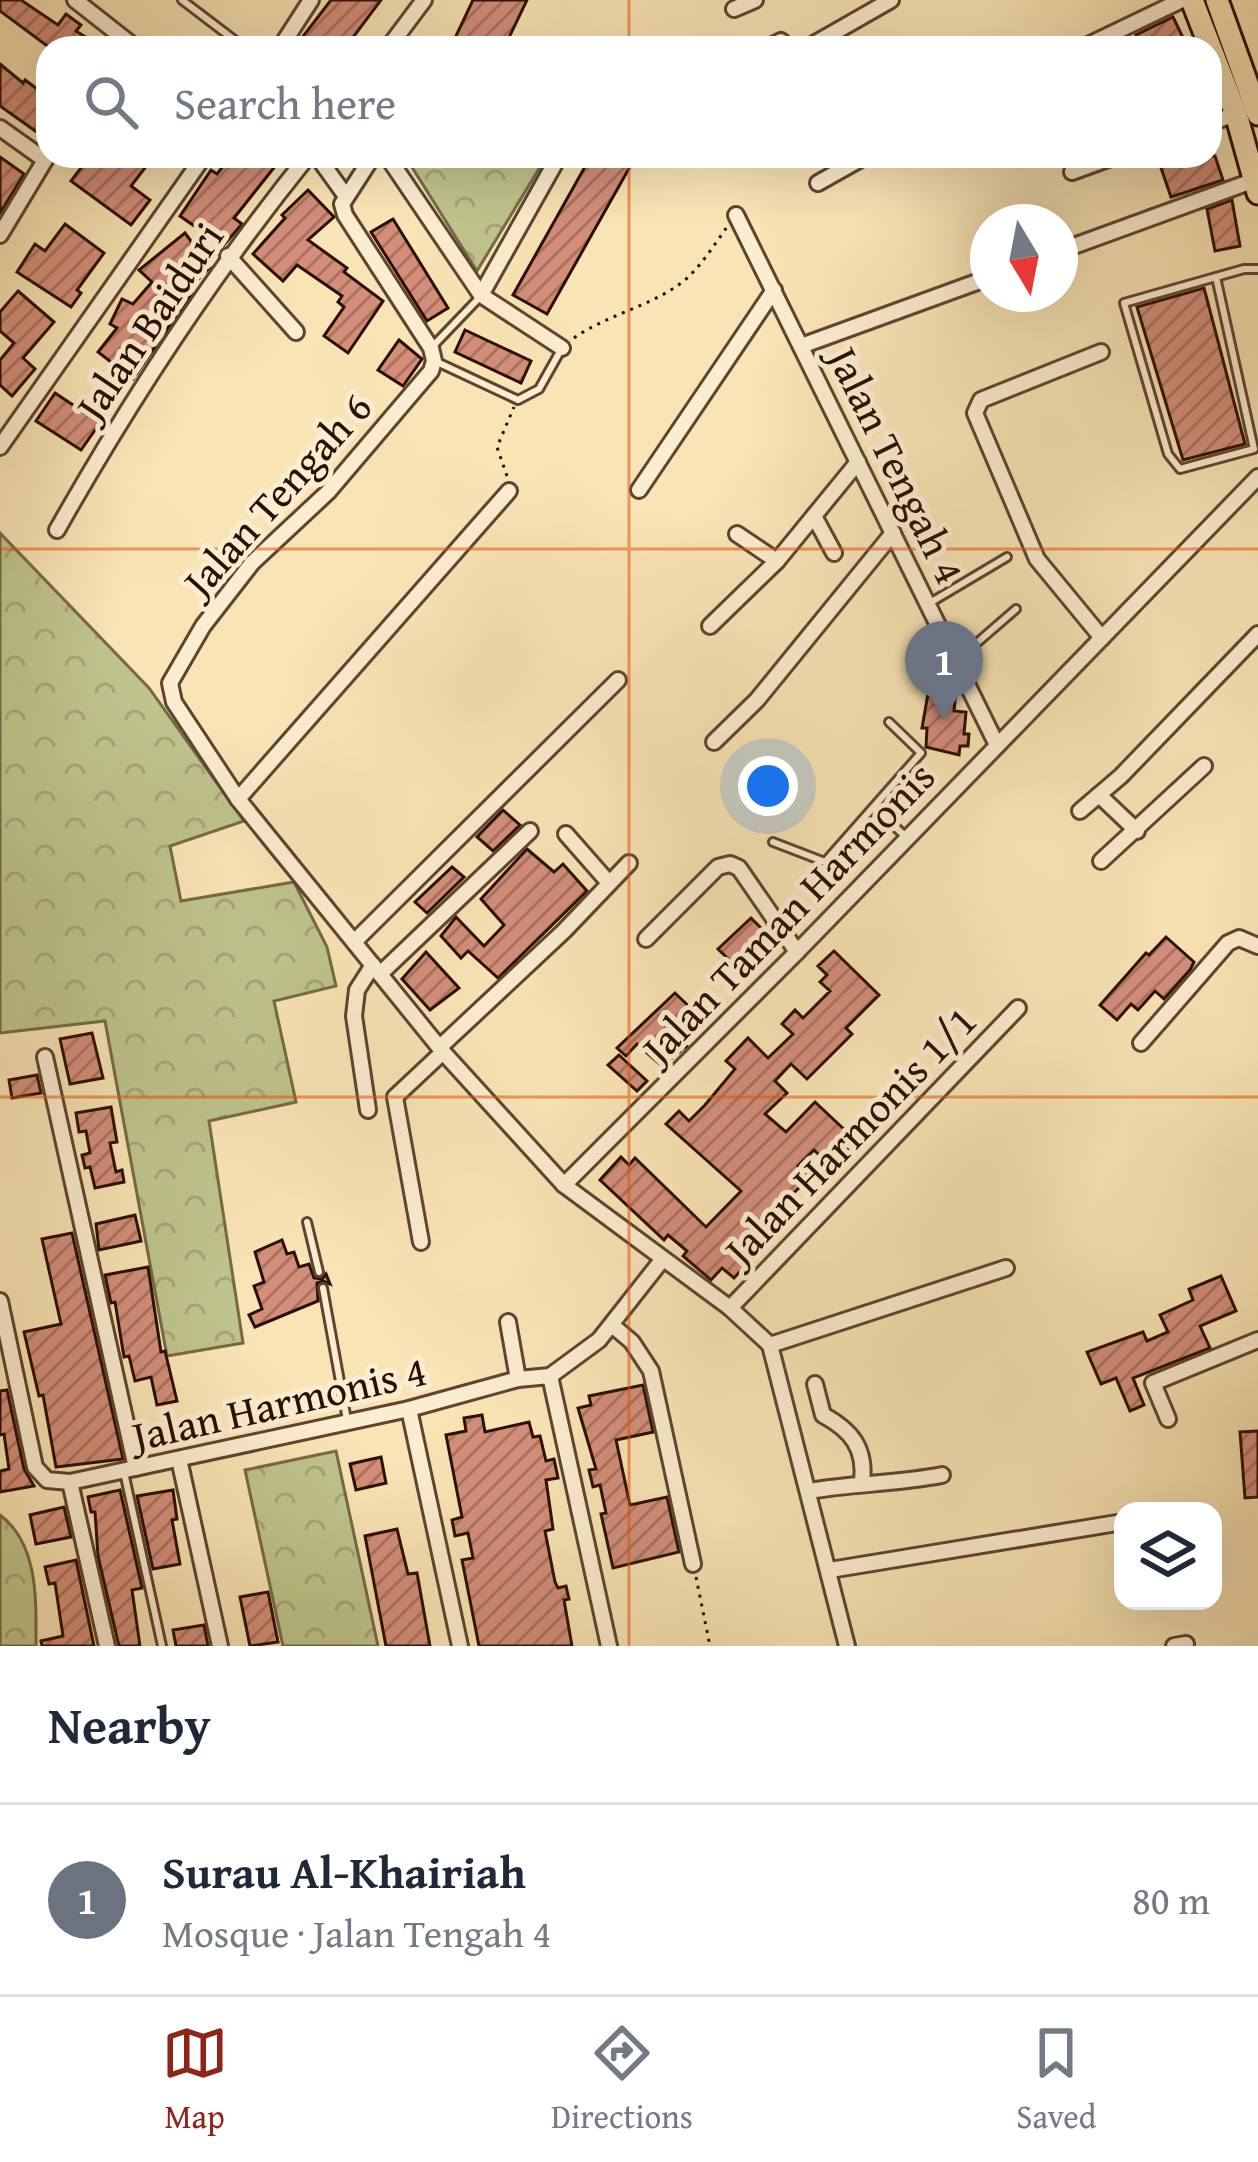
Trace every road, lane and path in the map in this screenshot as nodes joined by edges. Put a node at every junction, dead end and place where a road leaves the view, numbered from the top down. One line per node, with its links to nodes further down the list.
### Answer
1 (75, 0): 11 (street)
2 (182, 0): 12 (lane)
3 (424, 0): 14 (street)
4 (755, 0): 10 (street)
5 (891, 0): 15 (street)
6 (1182, 0): 16 (street)
7 (1192, 0): 17 (main road)
8 (1217, 0): 19 (main road)
9 (303, 3): 13 (street)
10 (734, 9)
11 (121, 36)
12 (229, 36)
13 (286, 36)
14 (397, 36)
15 (828, 36)
16 (1107, 36)
17 (1209, 36)
18 (1222, 62): 19 (main road)
19 (1247, 114): 33 (main road)
20 (0, 128): 21 (street)
21 (36, 154)
22 (40, 168): 36 (street)
23 (196, 168): 50 (street)
24 (302, 168): 38 (street, Jalan Baiduri)
25 (322, 168): 34 (street)
26 (364, 168): 34 (street)
27 (395, 168): 43 (street)
28 (546, 168): 43 (street)
29 (845, 168): 32 (street)
30 (1083, 168): 31 (street)
31 (1072, 172)
32 (818, 183)
33 (1256, 186): 37 (street)
34 (345, 195): 48 (street)
35 (737, 216): 42 (street, Jalan Tengah 4); 46 (path)
36 (0, 235)
37 (1078, 245)
38 (228, 256): 44 (street); 56 (street, Jalan Baiduri)
39 (1258, 269): 40 (lane)
40 (1216, 277): 40 (lane)
41 (970, 285): 45 (street)
42 (774, 290): 45 (street, Jalan Tengah 4); 53 (street)
43 (481, 295): 46 (street); 48 (lane)
44 (296, 332)
45 (801, 346): 51 (street, Jalan Tengah 4)
46 (562, 348): 49 (lane)
47 (1101, 352): 66 (street)
48 (432, 354): 49 (lane); 74 (street, Jalan Tengah 6)
49 (518, 400): 54 (path)
50 (0, 447)
51 (858, 462): 55 (street); 57 (street, Jalan Tengah 4)
52 (1258, 477): 66 (street, Jalan Taman Harmonis)
53 (639, 490)
54 (509, 491): 74 (street)
55 (814, 516): 59 (street); 61 (street)
56 (57, 530)
57 (893, 533): 62 (street, Jalan Tengah 4); 70 (street)
58 (737, 535): 61 (street)
59 (834, 553)
60 (1007, 557): 62 (lane)
61 (777, 561): 64 (street)
62 (928, 604): 67 (street, Jalan Tengah 4)
63 (1016, 609): 67 (lane)
64 (710, 626)
65 (1258, 634): 73 (street)
66 (1102, 638): 71 (street, Jalan Taman Harmonis)
67 (956, 661): 71 (street, Jalan Tengah 4)
68 (618, 680): 86 (street)
69 (889, 722): 75 (lane)
70 (714, 742)
71 (997, 746): 80 (street, Jalan Taman Harmonis)
72 (1204, 766): 78 (street)
73 (1099, 795): 76 (street); 78 (street)
74 (238, 800): 86 (street, Jalan Tengah 6)
75 (874, 806): 80 (lane); 81 (lane)
76 (1080, 812)
77 (530, 831): 89 (street)
78 (1137, 831): 82 (street)
79 (566, 834): 84 (street)
80 (907, 838): 88 (street, Jalan Taman Harmonis)
81 (773, 842)
82 (1101, 861)
83 (629, 863): 84 (street)
84 (609, 884): 92 (street)
85 (646, 939): 88 (street)
86 (354, 942): 89 (street, Jalan Tengah 6)
87 (1258, 946): 91 (street)
88 (797, 952): 95 (street, Jalan Taman Harmonis)
89 (376, 969): 92 (street, Jalan Tengah 6); 94 (street)
90 (1018, 1008): 103 (street, Jalan Harmonis 1/1)
91 (1141, 1043)
92 (442, 1050): 95 (street, Jalan Tengah 6); 97 (street)
93 (45, 1057): 115 (street)
94 (368, 1110)
95 (564, 1185): 98 (street, Jalan Tengah 6)
96 (307, 1222): 100 (lane)
97 (421, 1242)
98 (662, 1260): 103 (street, Jalan Tengah 6); 105 (street)
99 (1006, 1268): 107 (street)
100 (319, 1272)
101 (323, 1288): 113 (lane)
102 (0, 1301): 117 (street)
103 (730, 1308): 107 (street, Jalan Tengah 6)
104 (508, 1322): 109 (street)
105 (612, 1324): 108 (street); 121 (street)
106 (1258, 1340): 112 (street)
107 (770, 1346): 119 (street)
108 (550, 1376): 109 (street, Jalan Harmonis 4); 127 (street)
109 (518, 1379): 111 (street, Jalan Harmonis 4)
110 (815, 1384): 118 (street)
111 (409, 1409): 113 (street, Jalan Harmonis 4); 126 (street)
112 (1168, 1419)
113 (348, 1422): 114 (street, Jalan Harmonis 4)
114 (179, 1460): 115 (street, Jalan Harmonis 4); 125 (street)
115 (130, 1470): 117 (street, Jalan Harmonis 4); 124 (lane)
116 (942, 1475): 118 (street)
117 (70, 1482): 123 (street)
118 (862, 1482): 119 (street)
119 (809, 1491): 122 (street)
120 (1114, 1523): 122 (street)
121 (693, 1564): 128 (path)
122 (830, 1570): 129 (street)
123 (107, 1646)
124 (162, 1646)
125 (220, 1646)
126 (460, 1646)
127 (609, 1646)
128 (710, 1646)
129 (847, 1646)

